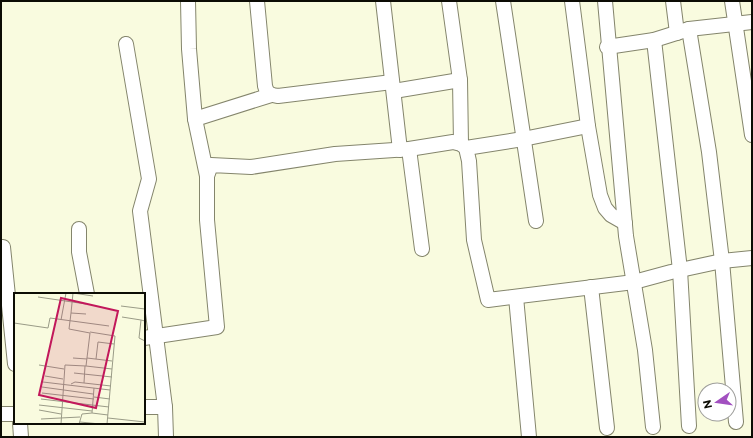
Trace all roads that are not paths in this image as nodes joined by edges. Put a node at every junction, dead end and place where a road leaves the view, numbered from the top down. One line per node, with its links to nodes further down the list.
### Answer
1 (188, 1): 19 (street)
2 (257, 1): 18 (street)
3 (383, 1): 17 (street)
4 (449, 1): 16 (street)
5 (503, 1): 22 (street)
6 (572, 1): 20 (street)
7 (605, 1): 15 (street)
8 (673, 1): 12 (street)
9 (732, 1): 11 (street)
10 (752, 22): 11 (street)
11 (735, 23): 12 (street); 21 (street)
12 (683, 31): 13 (street); 32 (street)
13 (654, 40): 15 (street); 33 (street)
14 (126, 44): 38 (street)
15 (608, 47): 27 (street)
16 (460, 80): 17 (street); 23 (street)
17 (393, 86): 18 (street); 24 (street)
18 (271, 95): 19 (street)
19 (195, 119): 25 (street)
20 (588, 126): 22 (street); 27 (street)
21 (752, 135)
22 (523, 139): 23 (street); 26 (street)
23 (463, 146): 24 (street); 37 (street)
24 (405, 149): 25 (street); 30 (street)
25 (207, 176): 38 (street)
26 (536, 220)
27 (625, 223): 34 (street)
28 (79, 229): 36 (street)
29 (3, 247): 39 (street)
30 (422, 249)
31 (752, 258): 32 (street)
32 (722, 261): 33 (street); 40 (street)
33 (680, 270): 34 (street); 46 (street)
34 (634, 282): 35 (street); 47 (street)
35 (592, 287): 37 (street); 48 (street)
36 (88, 293)
37 (516, 297): 51 (street)
38 (150, 338): 41 (street)
39 (11, 356)
40 (733, 382)
41 (165, 406): 42 (street); 50 (street)
42 (145, 407)
43 (1, 414): 44 (street)
44 (14, 414)
45 (20, 424): 49 (street)
46 (689, 426)
47 (653, 427)
48 (607, 428)
49 (21, 437)
50 (166, 437)
51 (529, 437)

